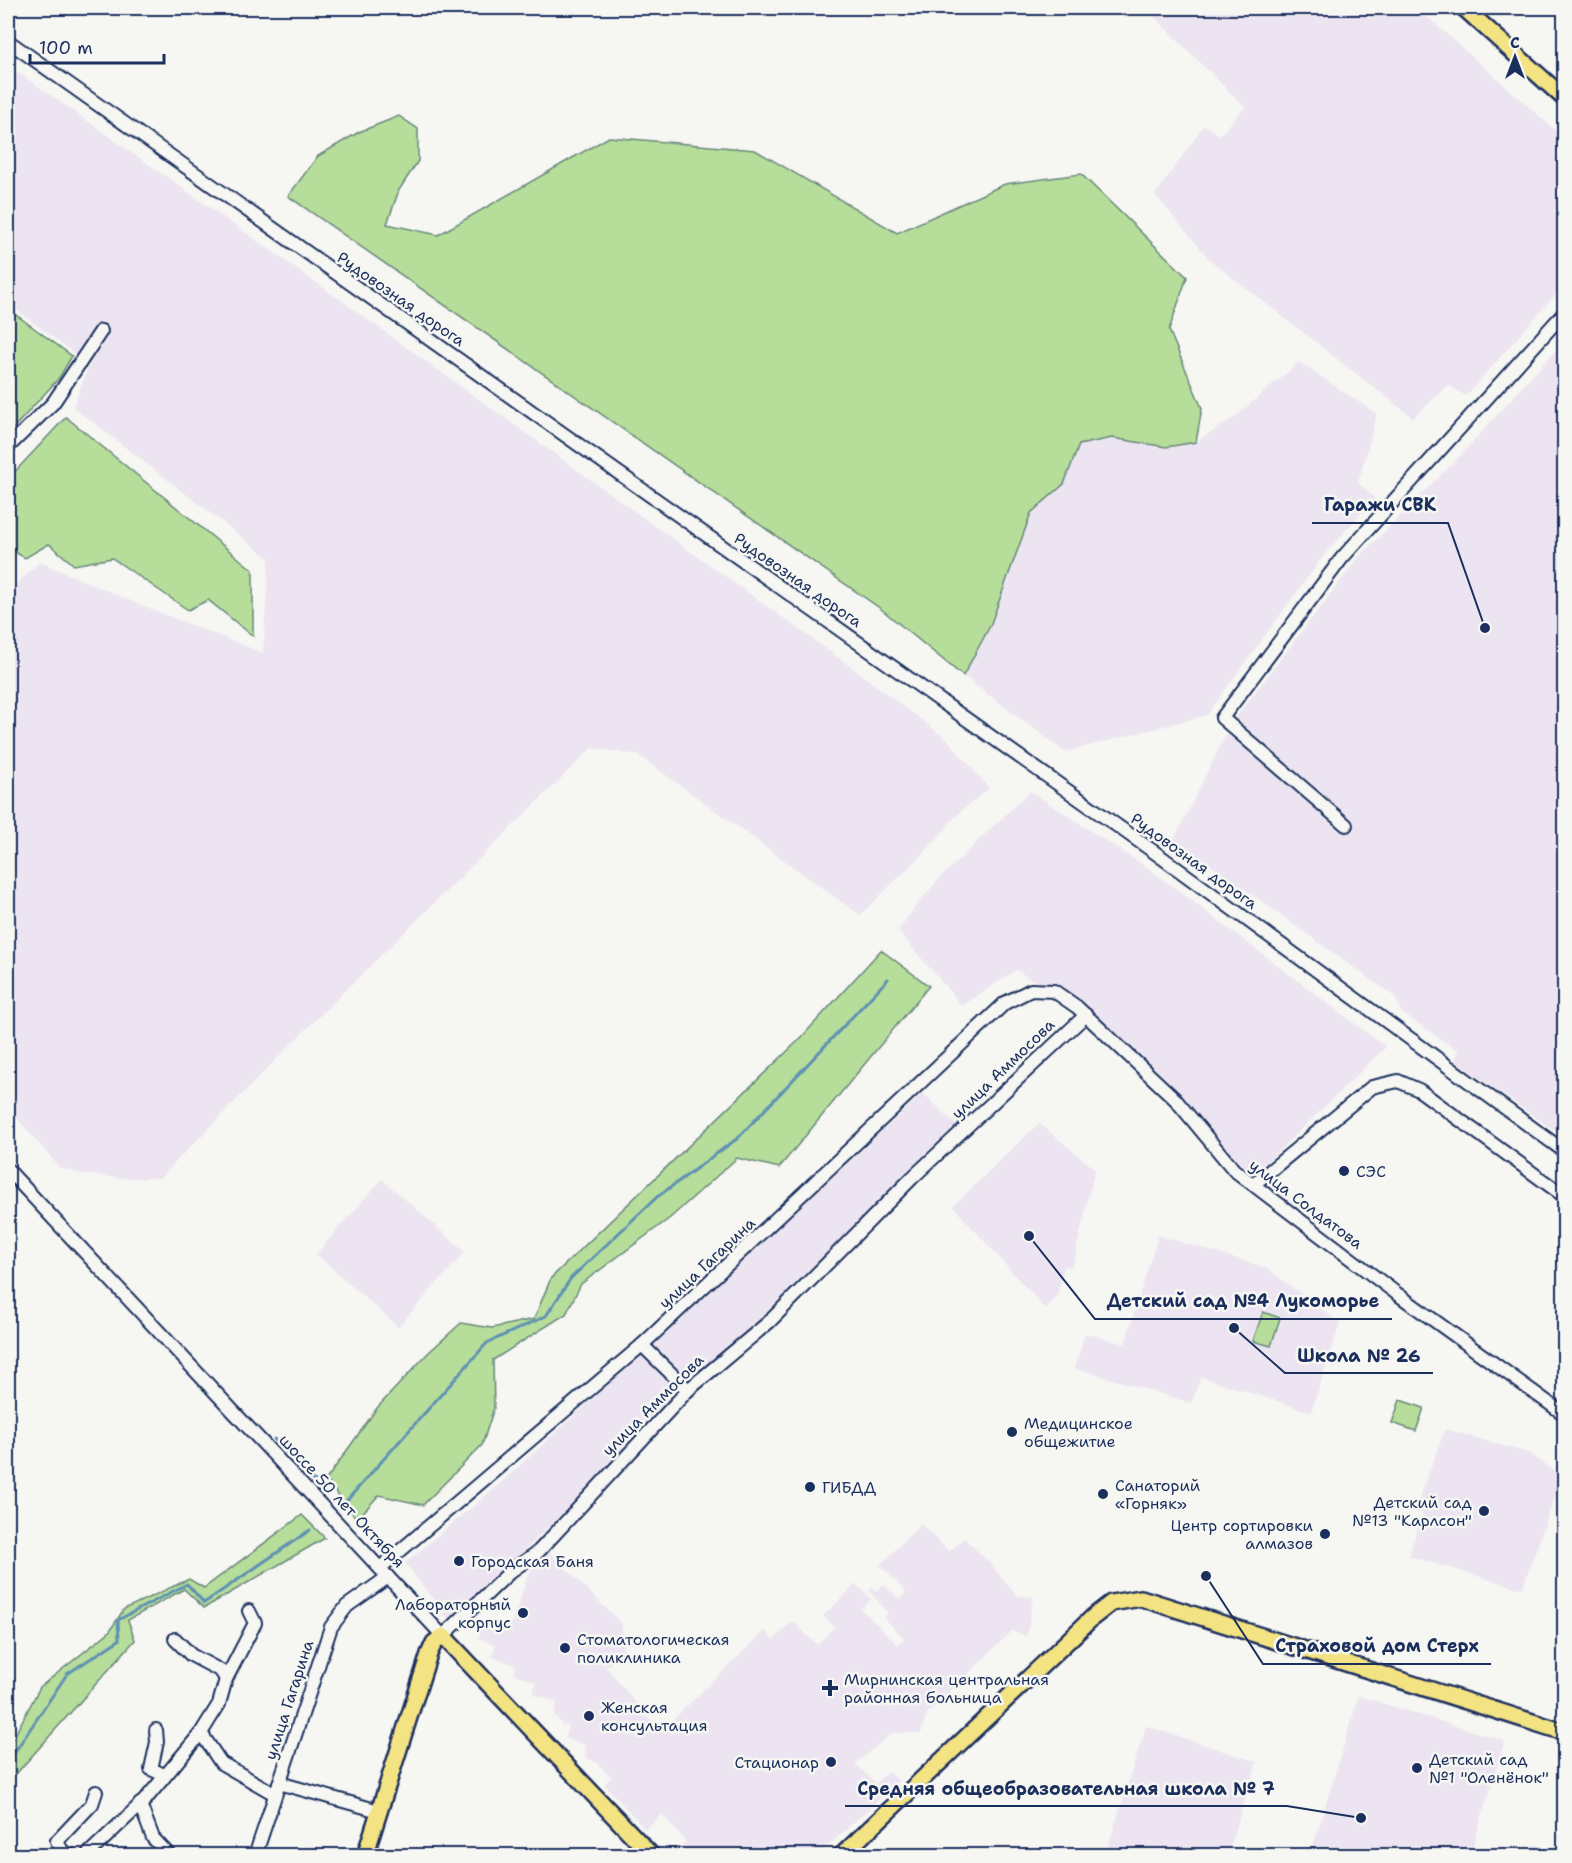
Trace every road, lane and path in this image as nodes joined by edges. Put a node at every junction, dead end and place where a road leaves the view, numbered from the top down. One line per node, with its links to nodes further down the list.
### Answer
1 (1464, 8): 3 (main road)
2 (8, 41): 10 (street, Рудовозная дорога)
3 (1564, 98)
4 (1564, 313): 7 (street)
5 (101, 331): 6 (street)
6 (8, 447)
7 (1346, 825)
8 (1054, 992): 9 (street, улица Солдатова); 14 (street, улица Гагарина)
9 (1086, 1015): 12 (street, улица Солдатова); 15 (street, улица Аммосова)
10 (1564, 1151)
11 (8, 1170): 17 (street, шоссе 50 лет Октября)
12 (1254, 1184): 13 (street); 16 (street, улица Солдатова)
13 (1564, 1197)
14 (642, 1345): 15 (street); 17 (street, улица Гагарина)
15 (688, 1390): 19 (street, улица Аммосова)
16 (1564, 1414)
17 (384, 1572): 19 (street, шоссе 50 лет Октября); 26 (street, улица Гагарина)
18 (249, 1611): 21 (street)
19 (443, 1636): 29 (main road, улица Аммосова); 35 (main road, шоссе 50 лет Октября)
20 (175, 1639): 21 (street)
21 (226, 1679): 24 (street)
22 (156, 1730): 25 (street)
23 (1564, 1732): 36 (main road)
24 (201, 1733): 25 (street); 26 (street)
25 (164, 1775): 28 (street)
26 (276, 1788): 29 (street); 33 (street, улица Гагарина)
27 (96, 1791): 30 (street)
28 (140, 1804): 31 (street); 32 (street)
29 (379, 1811): 34 (main road, улица Аммосова)
30 (72, 1856)
31 (86, 1856)
32 (170, 1856)
33 (255, 1856)
34 (365, 1856)
35 (652, 1856)
36 (841, 1856)

